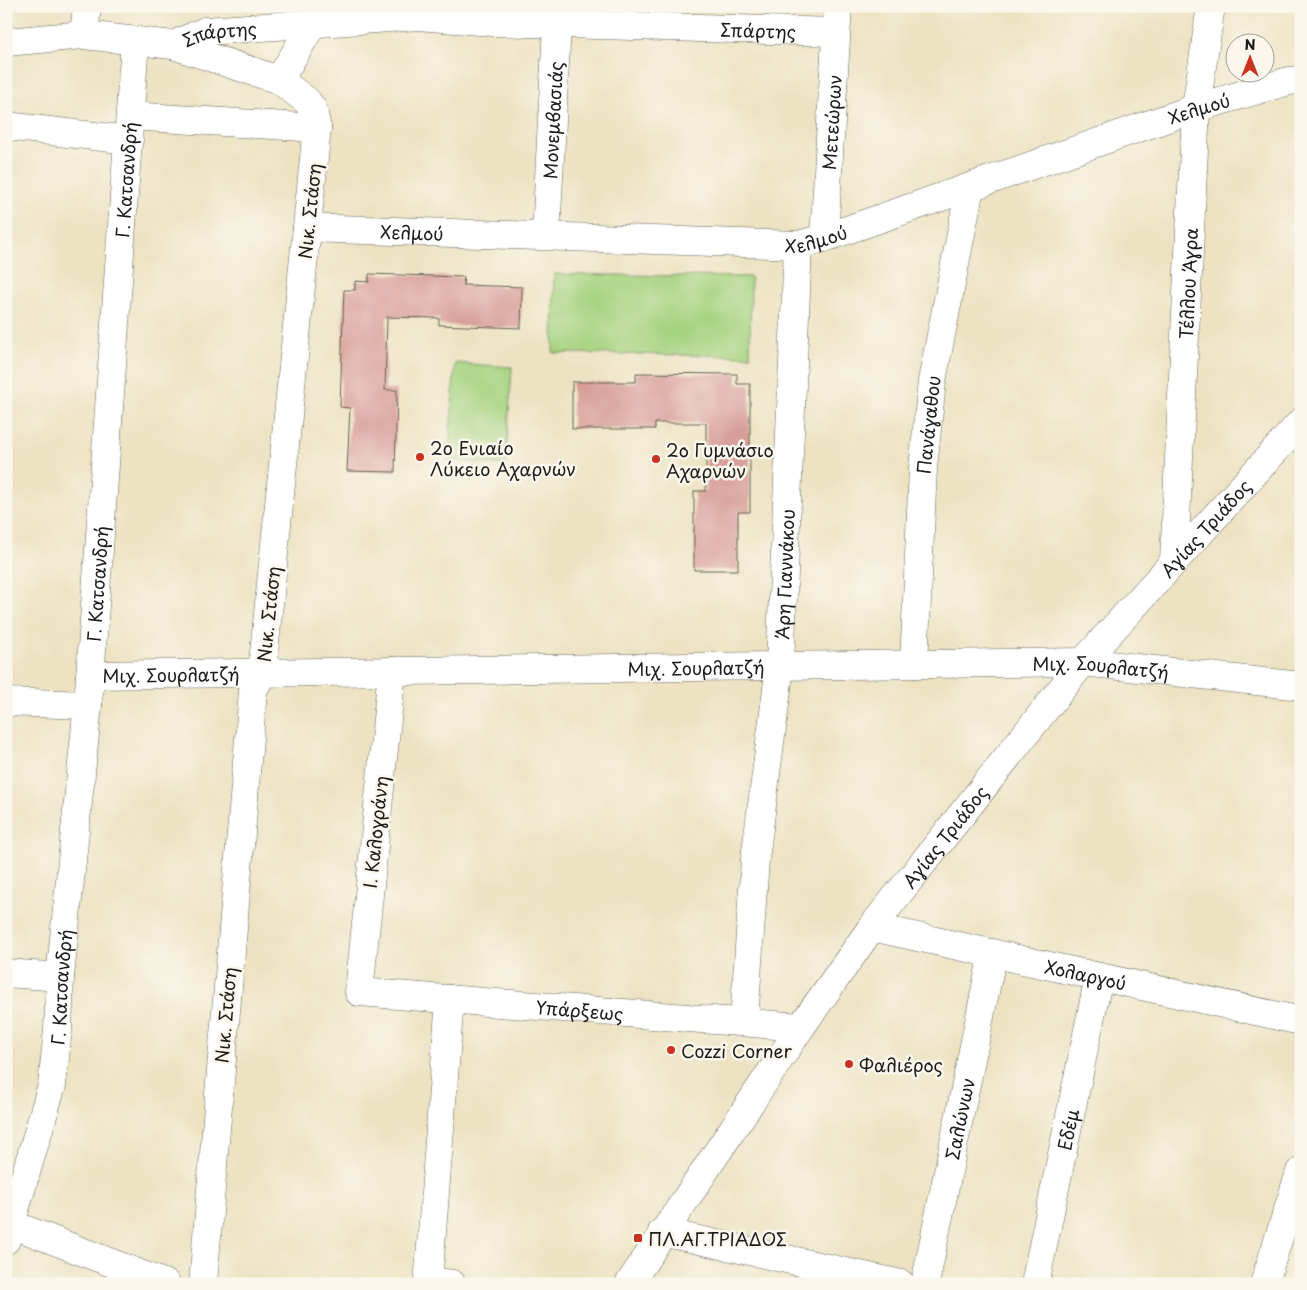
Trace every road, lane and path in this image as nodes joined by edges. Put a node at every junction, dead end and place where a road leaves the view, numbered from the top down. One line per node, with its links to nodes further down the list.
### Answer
1 (87, 6): 6 (street)
2 (1211, 6): 12 (street, Τέλλου Άγρα)
3 (557, 14): 4 (street, Σπάρτης); 5 (street, Σπάρτης); 18 (street, Μονεμβασιάς)
4 (837, 19): 19 (street, Μετεώρων)
5 (312, 25): 9 (street, Σπάρτης); 10 (street)
6 (84, 35): 7 (street); 8 (street)
7 (135, 41): 9 (street); 14 (street, Γ. Κατσανδρή)
8 (6, 42)
9 (173, 45): 10 (street)
10 (279, 80): 15 (street)
11 (1301, 80): 12 (street, Χελμού)
12 (1196, 108): 16 (street, Χελμού); 22 (street, Τέλλου Άγρα)
13 (6, 126): 14 (street)
14 (130, 128): 15 (street); 28 (street, Γ. Κατσανδρή)
15 (317, 128): 17 (street, Νικ. Στάση)
16 (970, 188): 19 (street, Χελμού); 24 (street, Πανάγαθου)
17 (307, 228): 18 (street, Χελμού); 27 (street, Νικ. Στάση)
18 (546, 235): 20 (street, Χελμού)
19 (824, 238): 20 (street, Χελμού)
20 (798, 245): 25 (street, Άρη Γιαννάκου)
21 (1301, 422): 22 (street, Αγίας Τριάδος)
22 (1174, 561): 23 (street, Αγίας Τριάδος)
23 (1083, 662): 24 (street, Μιχ. Σουρλατζή); 29 (street, Μιχ. Σουρλατζή); 32 (street, Αγίας Τριάδος)
24 (914, 664): 25 (street, Μιχ. Σουρλατζή)
25 (780, 666): 26 (street, Μιχ. Σουρλατζή); 40 (street, Άρη Γιαννάκου)
26 (392, 671): 27 (street, Μιχ. Σουρλατζή); 37 (street, Ι. Καλογράνη)
27 (262, 673): 28 (street, Μιχ. Σουρλατζή); 48 (street, Νικ. Στάση)
28 (90, 675): 31 (street, Γ. Κατσανδρή)
29 (1301, 686)
30 (6, 702): 31 (street, Μιχ. Σουρλατζή)
31 (88, 705): 35 (street, Γ. Κατσανδρή)
32 (872, 927): 33 (street, Χολαργού); 41 (street, Αγίας Τριάδος)
33 (993, 953): 36 (street, Χολαργού); 51 (street, Σαλώνων)
34 (6, 972): 35 (street)
35 (60, 977): 43 (street, Γ. Κατσανδρή)
36 (1099, 977): 39 (street, Χολαργού); 52 (street, Εδέμ)
37 (359, 992): 38 (street, Υπάρξεως)
38 (450, 999): 40 (street, Υπάρξεως); 46 (street)
39 (1301, 1021)
40 (744, 1022): 41 (street, Υπάρξεως)
41 (801, 1027): 44 (street, Αγίας Τριάδος)
42 (1300, 1172): 53 (street)
43 (8, 1228): 47 (street)
44 (662, 1232): 45 (street); 49 (street, Αγίας Τριάδος)
45 (861, 1280): 50 (street)
46 (436, 1283)
47 (166, 1284)
48 (203, 1284)
49 (628, 1284)
50 (901, 1284)
51 (925, 1284)
52 (1035, 1284)
53 (1264, 1284)

